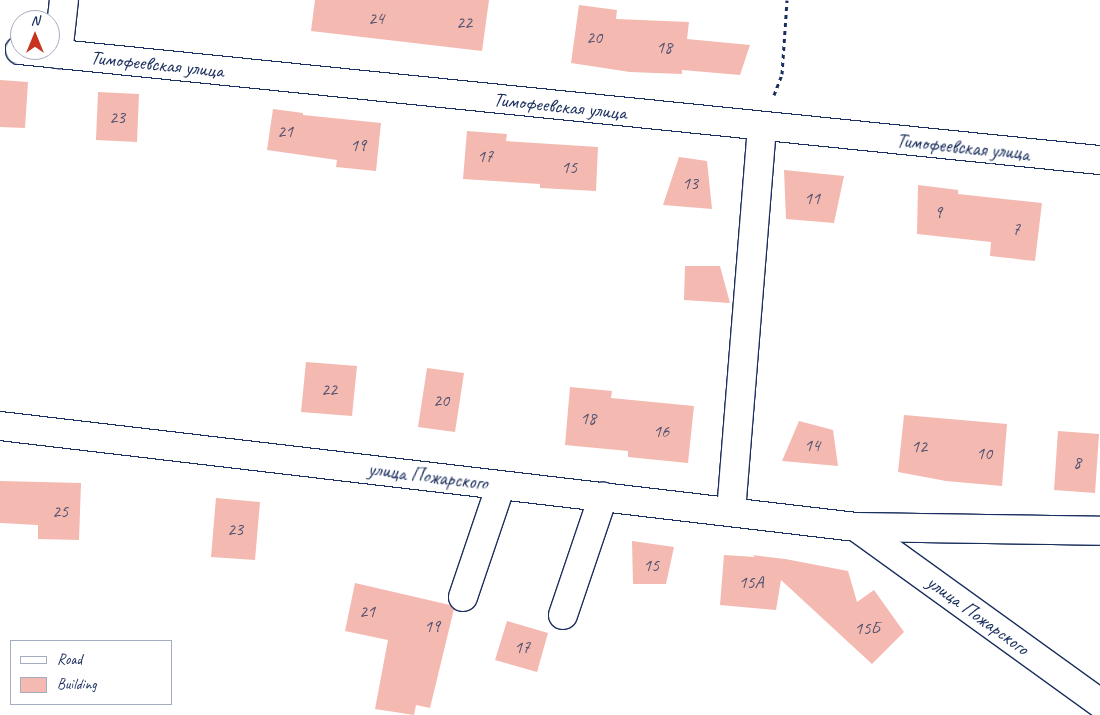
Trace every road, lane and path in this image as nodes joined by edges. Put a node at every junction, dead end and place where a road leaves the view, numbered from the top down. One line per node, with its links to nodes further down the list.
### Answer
1 (64, 0): 3 (street)
2 (787, 0): 5 (path)
3 (60, 36)
4 (60, 54): 5 (street, Тимофеевская улица)
5 (762, 127): 6 (street, Тимофеевская улица); 10 (street)
6 (1100, 160)
7 (0, 426): 8 (street, улица Пожарского)
8 (501, 485): 9 (street, улица Пожарского); 13 (street)
9 (602, 497): 10 (street, улица Пожарского); 14 (street)
10 (731, 512): 11 (street, улица Пожарского)
11 (856, 527): 12 (street, улица Пожарского); 15 (street, улица Пожарского)
12 (1100, 531)
13 (463, 598)
14 (563, 615)
15 (1100, 703)

